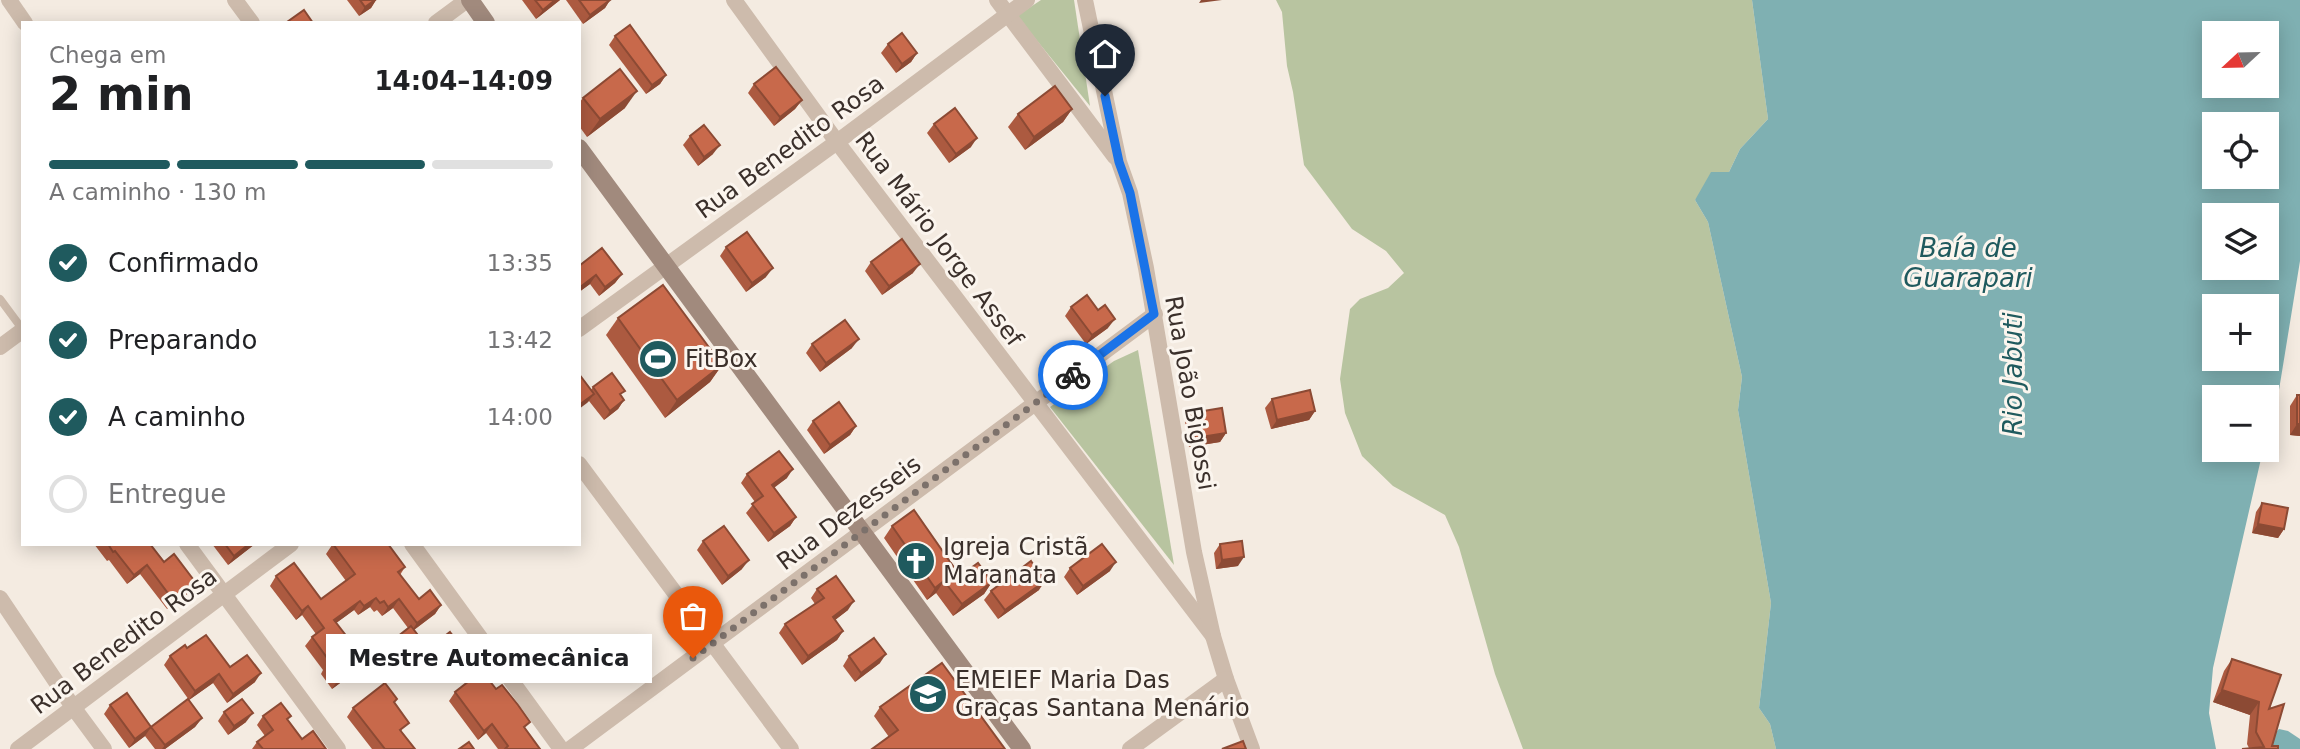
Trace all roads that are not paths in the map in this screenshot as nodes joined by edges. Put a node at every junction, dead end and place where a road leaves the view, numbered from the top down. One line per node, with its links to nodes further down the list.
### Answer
1 (9, 0): 9 (street)
2 (235, 0): 10 (street)
3 (468, 0): 11 (street); 12 (street)
4 (734, 0): 13 (street, Rua Mário Jorge Assef)
5 (997, 0): 8 (street)
6 (1027, 0): 8 (street, Rua Benedito Rosa)
7 (1085, 0): 15 (street, Rua João Bigossi)
8 (1007, 15): 13 (street, Rua Benedito Rosa); 15 (street)
9 (24, 21)
10 (251, 21)
11 (439, 21)
12 (484, 21)
13 (837, 142): 16 (street, Rua Benedito Rosa); 23 (street, Rua Mário Jorge Assef)
14 (581, 151): 16 (street)
15 (1119, 162): 18 (street, Rua João Bigossi)
16 (666, 266): 20 (street, Rua Benedito Rosa); 25 (street)
17 (0, 299): 19 (lane)
18 (1154, 314): 23 (street, Rua Dezesseis); 31 (street, Rua João Bigossi)
19 (21, 327)
20 (581, 328)
21 (21, 331): 22 (street)
22 (0, 346)
23 (1035, 404): 25 (street, Rua Dezesseis); 31 (street, Rua Mário Jorge Assef)
24 (581, 467): 32 (street)
25 (862, 531): 32 (street, Rua Dezesseis); 41 (street)
26 (189, 546): 29 (street)
27 (287, 546): 29 (street, Rua Benedito Rosa)
28 (413, 546): 38 (street)
29 (225, 593): 34 (street, Rua Benedito Rosa); 37 (street)
30 (0, 598): 34 (street)
31 (1213, 636): 33 (street, Rua João Bigossi)
32 (714, 642): 39 (street, Rua Dezesseis); 40 (street)
33 (1226, 679): 42 (street); 43 (street, Rua João Bigossi)
34 (73, 707): 35 (street, Rua Benedito Rosa); 36 (street)
35 (18, 749)
36 (104, 749)
37 (338, 749)
38 (561, 749)
39 (570, 749)
40 (791, 749)
41 (1022, 749)
42 (1130, 749)
43 (1252, 749)

